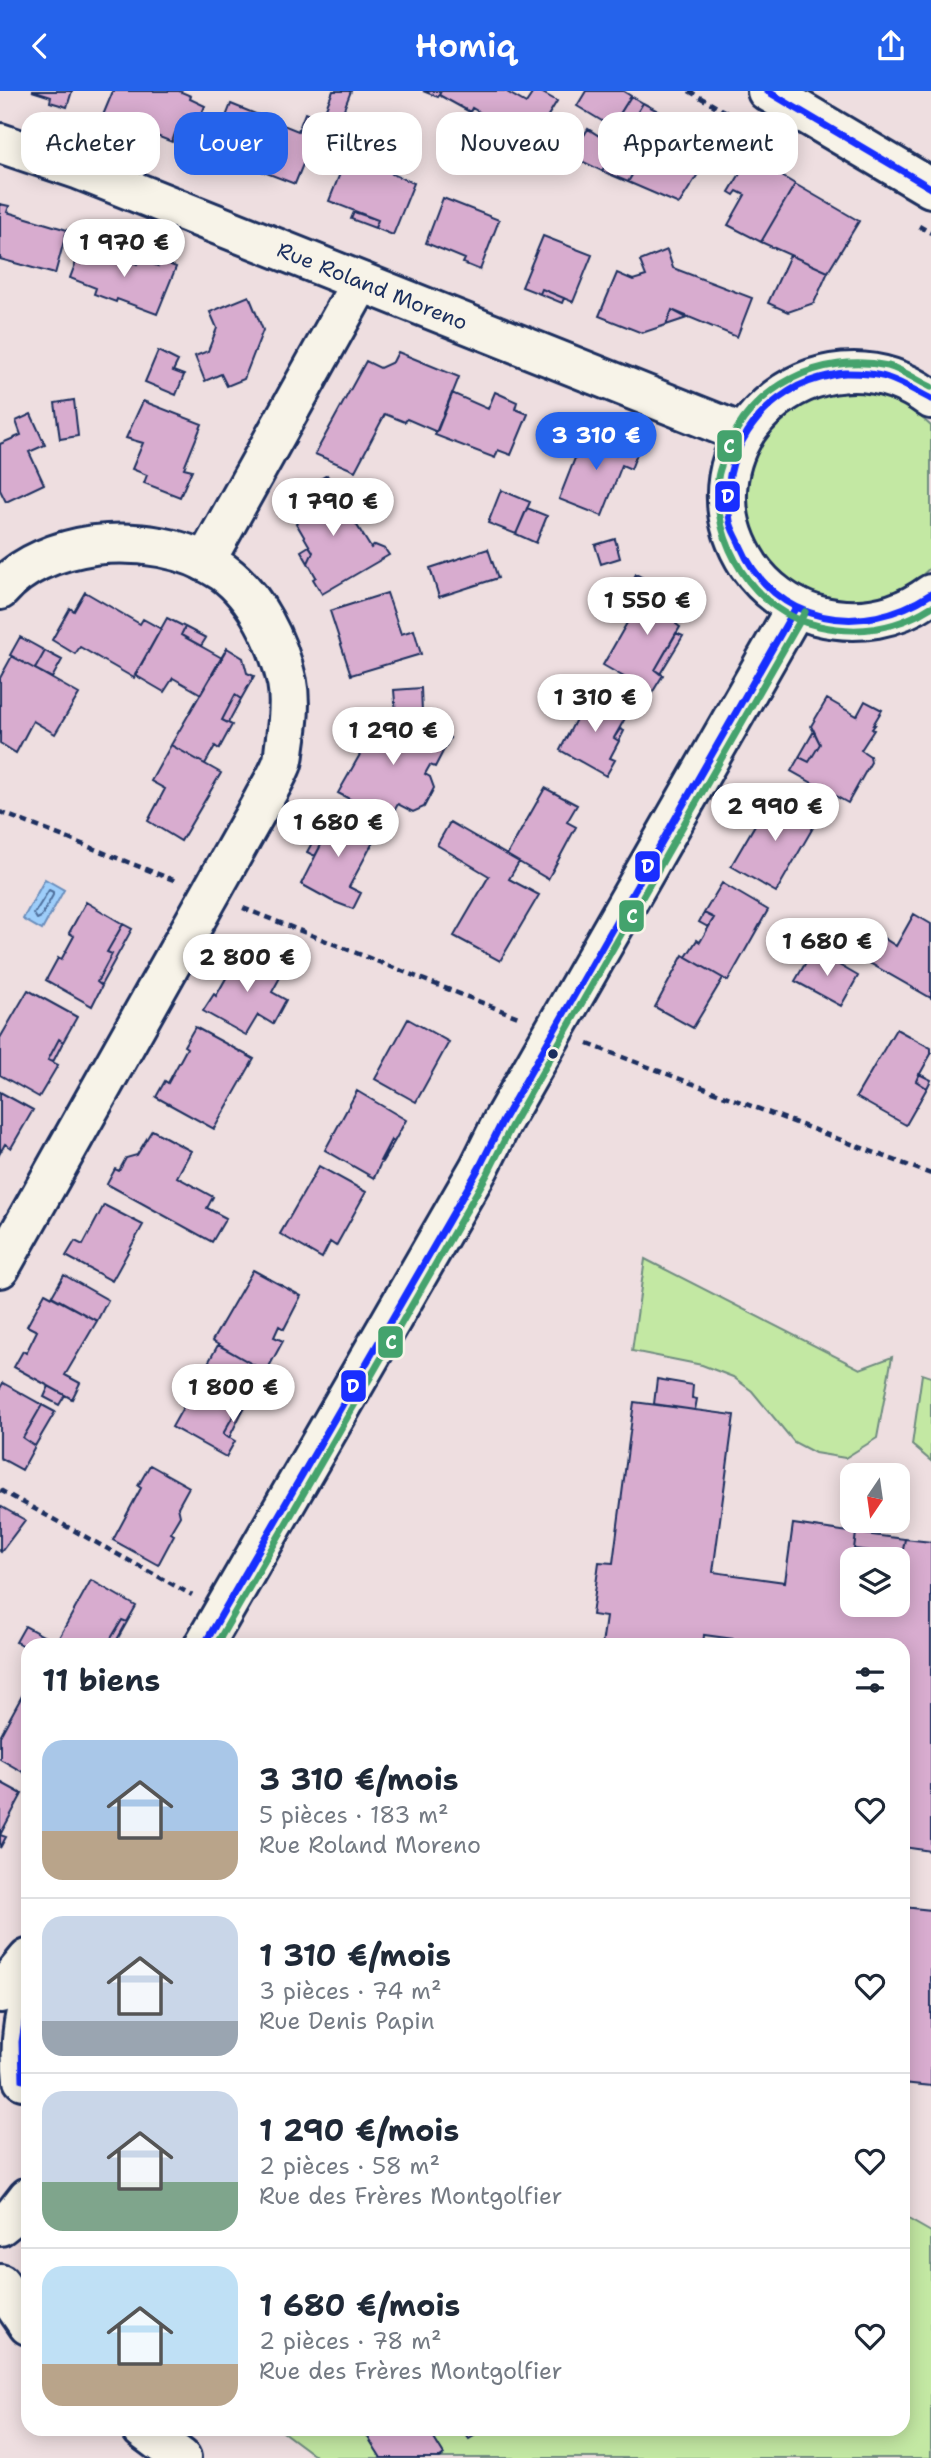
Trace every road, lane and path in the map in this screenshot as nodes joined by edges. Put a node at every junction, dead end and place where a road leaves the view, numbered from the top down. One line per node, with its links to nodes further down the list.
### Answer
1 (767, 91): 3 (street)
2 (0, 143): 4 (street, Rue Roland Moreno)
3 (931, 188)
4 (360, 282): 6 (street, Rue Roland Moreno); 7 (street)
5 (931, 400): 6 (street)
6 (744, 434): 10 (street)
7 (205, 562): 8 (street); 12 (street)
8 (0, 590)
9 (931, 594): 10 (street)
10 (796, 607): 13 (street)
11 (0, 812): 12 (path)
12 (210, 894): 13 (path); 15 (street)
13 (553, 1031): 14 (path); 17 (street)
14 (931, 1174)
15 (0, 1268)
16 (0, 1490): 17 (path)
17 (223, 1612): 18 (street)
18 (208, 1638)
19 (21, 1968): 20 (street)
20 (0, 1993)
21 (21, 2037): 22 (street)
22 (17, 2076)
23 (21, 2206): 24 (street)
24 (0, 2226)
25 (0, 2284): 26 (street)
26 (21, 2315)
27 (151, 2436): 28 (street)
28 (181, 2458)

